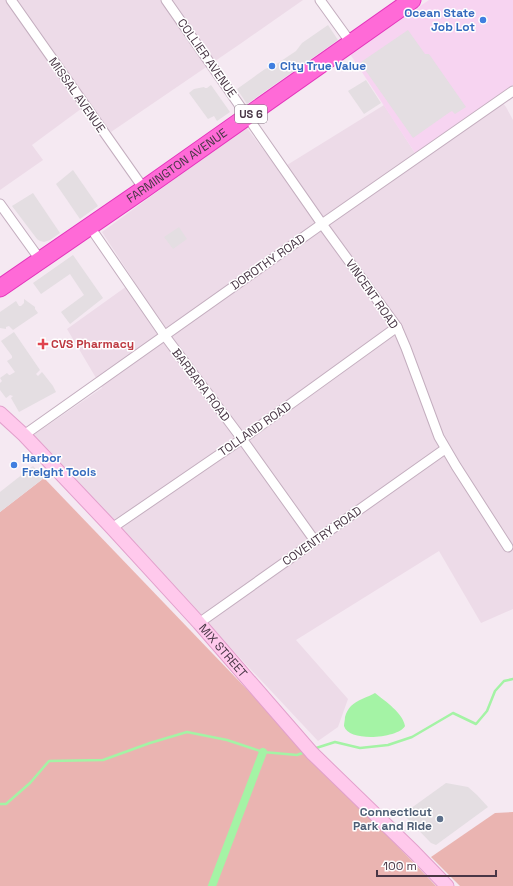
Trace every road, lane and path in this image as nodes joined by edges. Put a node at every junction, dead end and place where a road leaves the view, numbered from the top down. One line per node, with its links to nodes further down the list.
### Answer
1 (11, 0): 8 (street, MISSAL AVENUE)
2 (166, 0): 7 (street, COLLIER AVENUE)
3 (320, 0): 5 (street)
4 (412, 0): 5 (highway, FARMINGTON AVENUE / US 6)
5 (351, 43): 7 (highway, FARMINGTON AVENUE / US 6)
6 (512, 95): 10 (street, DOROTHY ROAD)
7 (248, 116): 8 (highway, FARMINGTON AVENUE / US 6); 10 (street, VINCENT ROAD)
8 (144, 189): 11 (highway, FARMINGTON AVENUE / US 6)
9 (0, 204): 12 (street)
10 (322, 224): 14 (street, VINCENT ROAD); 15 (street, DOROTHY ROAD)
11 (90, 227): 12 (highway, FARMINGTON AVENUE / US 6); 15 (street, BARBARA ROAD)
12 (40, 261): 13 (highway, FARMINGTON AVENUE / US 6)
13 (0, 288)
14 (397, 327): 18 (street, TOLLAND ROAD); 19 (street, VINCENT ROAD)
15 (165, 336): 17 (street, DOROTHY ROAD); 18 (street, BARBARA ROAD)
16 (0, 413): 17 (main road, MIX STREET)
17 (24, 435): 20 (main road, MIX STREET)
18 (242, 439): 20 (street, TOLLAND ROAD); 21 (street, BARBARA ROAD)
19 (445, 449): 21 (street, COVENTRY ROAD); 22 (street, VINCENT ROAD)
20 (112, 528): 23 (main road, MIX STREET)
21 (315, 541): 23 (street, COVENTRY ROAD)
22 (508, 547)
23 (199, 623): 24 (main road, MIX STREET)
24 (447, 886)

